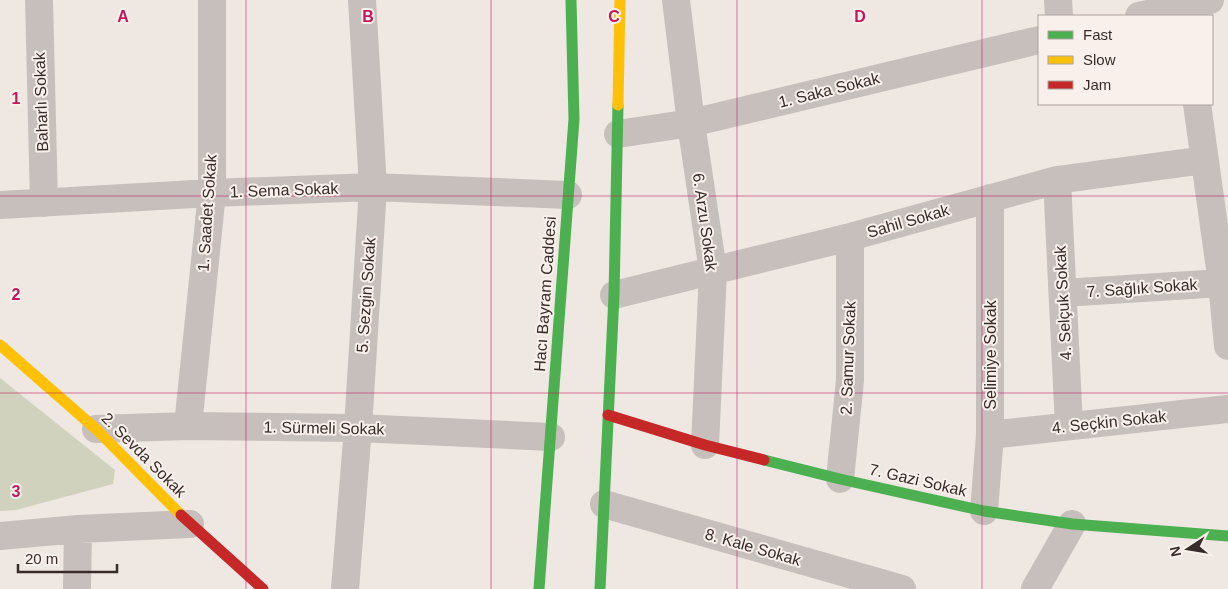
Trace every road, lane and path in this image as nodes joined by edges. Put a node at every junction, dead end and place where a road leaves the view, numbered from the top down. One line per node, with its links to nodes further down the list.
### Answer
1 (39, 0): 22 (street, Baharlı Sokak)
2 (212, 0): 19 (street, 1. Saadet Sokak)
3 (362, 0): 18 (street, 5. Sezgin Sokak)
4 (571, 0): 20 (main road, Hacı Bayram Caddesi)
5 (620, 0): 15 (main road)
6 (676, 0): 14 (street, 6. Arzu Sokak)
7 (1058, 0): 10 (street)
8 (1210, 0): 9 (street)
9 (1183, 7): 11 (street)
10 (1059, 15)
11 (1144, 15)
12 (1038, 40): 14 (street, 1. Saka Sokak)
13 (1197, 105): 16 (street)
14 (692, 123): 15 (street, 1. Saka Sokak); 25 (street, 6. Arzu Sokak)
15 (618, 134): 28 (main road)
16 (1205, 160): 17 (street, Sahil Sokak); 26 (street)
17 (1057, 180): 21 (street, Sahil Sokak); 27 (street, 4. Selçuk Sokak)
18 (373, 187): 19 (street, 1. Sema Sokak); 20 (street, 1. Sema Sokak); 35 (street, 5. Sezgin Sokak)
19 (212, 193): 22 (street, 1. Sema Sokak); 33 (street, 1. Saadet Sokak)
20 (568, 195): 38 (main road, Hacı Bayram Caddesi)
21 (990, 198): 24 (street, Sahil Sokak); 37 (street, Selimiye Sokak)
22 (44, 203): 23 (street, 1. Sema Sokak)
23 (0, 205)
24 (850, 237): 25 (street, Sahil Sokak); 40 (street, 2. Samur Sokak)
25 (713, 271): 28 (street, Sahil Sokak); 39 (street, 6. Arzu Sokak)
26 (1222, 282): 27 (street, 7. Sağlık Sokak); 30 (street)
27 (1063, 294): 34 (street, 4. Selçuk Sokak)
28 (614, 295): 32 (main road)
29 (0, 345): 36 (main road, 2. Sevda Sokak)
30 (1228, 346)
31 (1228, 408): 34 (street, 4. Seçkin Sokak)
32 (608, 415): 39 (main road, 7. Gazi Sokak); 41 (main road)
33 (188, 426): 35 (street, 1. Sürmeli Sokak); 36 (street, 1. Sürmeli Sokak)
34 (1069, 426): 37 (street, 4. Seçkin Sokak)
35 (358, 428): 38 (street, 1. Sürmeli Sokak); 50 (street, 5. Sezgin Sokak)
36 (96, 429): 43 (main road, 2. Sevda Sokak)
37 (990, 435): 42 (street, Selimiye Sokak)
38 (552, 437): 51 (main road, Hacı Bayram Caddesi)
39 (706, 445): 40 (main road, 7. Gazi Sokak)
40 (840, 479): 42 (main road, 7. Gazi Sokak)
41 (604, 504): 52 (main road); 53 (street, 8. Kale Sokak)
42 (984, 511): 44 (main road, 7. Gazi Sokak)
43 (190, 524): 45 (street); 49 (main road, 2. Sevda Sokak)
44 (1072, 524): 47 (main road, 7. Gazi Sokak); 54 (street)
45 (78, 529): 46 (street); 48 (street)
46 (0, 536)
47 (1228, 536)
48 (77, 589)
49 (263, 589)
50 (345, 589)
51 (539, 589)
52 (600, 589)
53 (902, 589)
54 (1035, 589)

